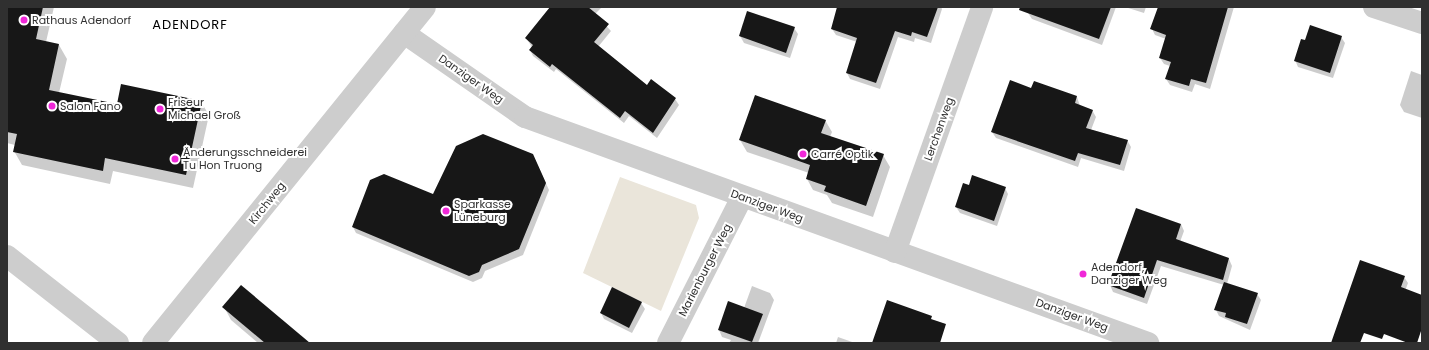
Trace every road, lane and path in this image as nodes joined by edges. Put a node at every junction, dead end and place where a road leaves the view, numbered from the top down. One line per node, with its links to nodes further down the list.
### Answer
1 (425, 7): 5 (street, Kirchweg)
2 (982, 7): 7 (street, Lerchenweg)
3 (1374, 7): 4 (street)
4 (1422, 23)
5 (404, 33): 6 (street, Danziger Weg); 10 (street, Kirchweg)
6 (742, 197): 7 (street, Danziger Weg); 11 (street, Marienburger Weg)
7 (895, 252): 12 (street, Danziger Weg)
8 (7, 256): 9 (street)
9 (118, 343)
10 (154, 343)
11 (668, 343)
12 (1148, 343)

